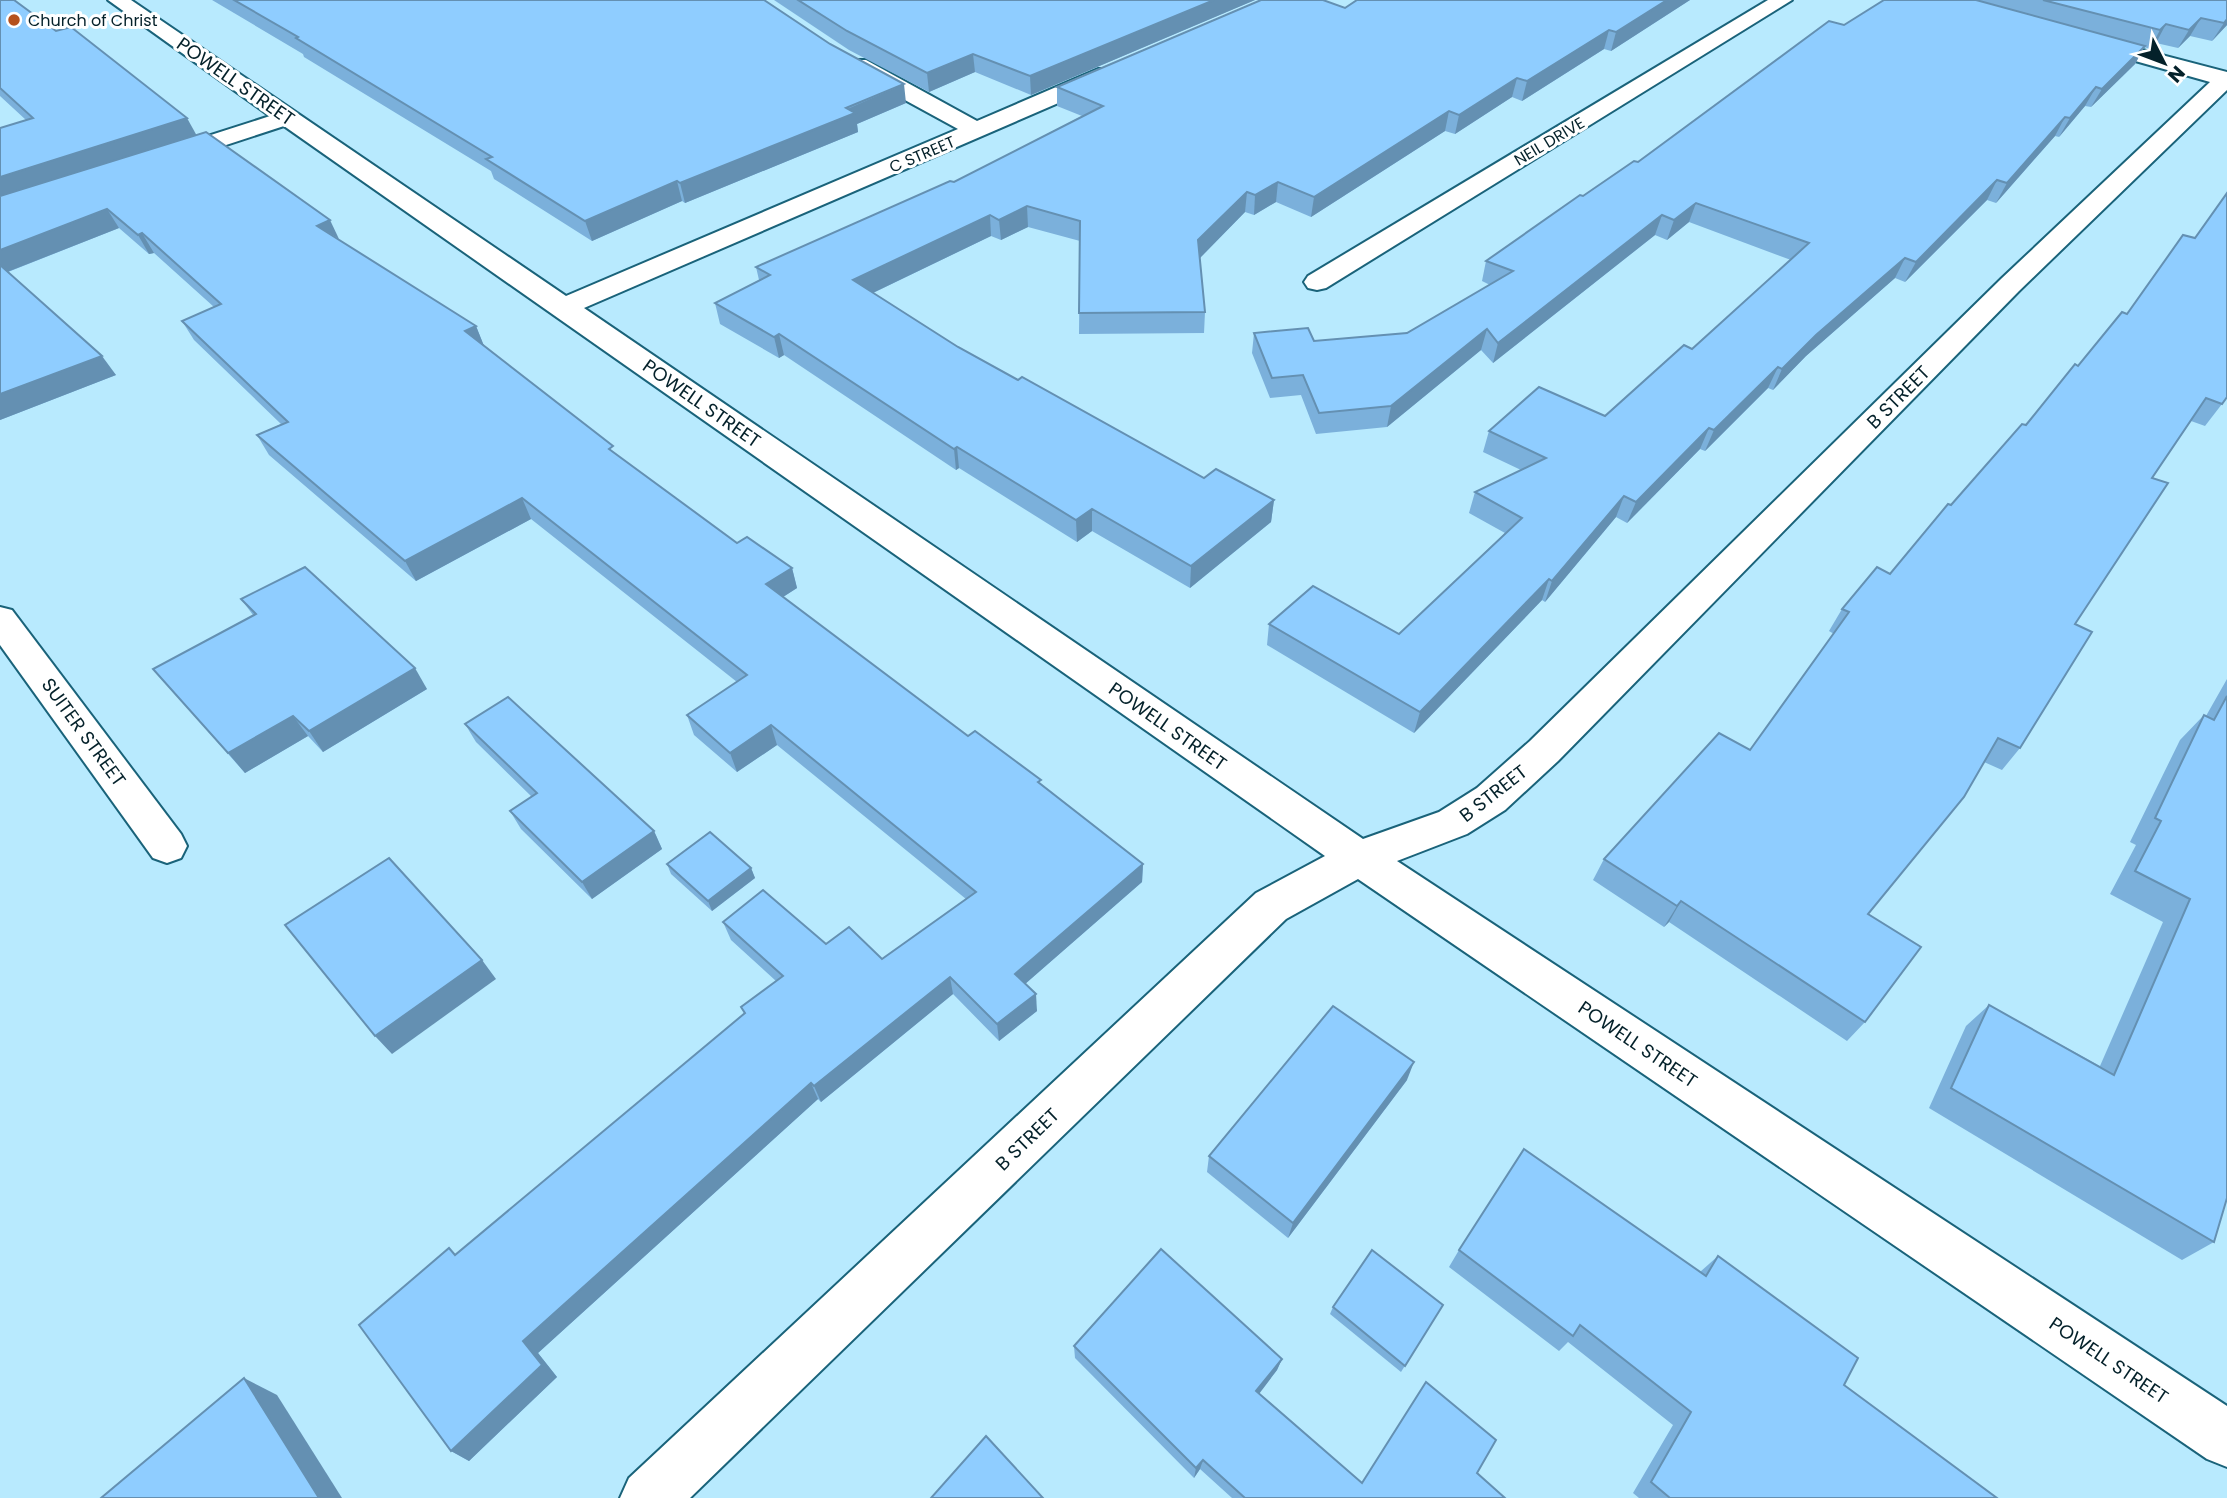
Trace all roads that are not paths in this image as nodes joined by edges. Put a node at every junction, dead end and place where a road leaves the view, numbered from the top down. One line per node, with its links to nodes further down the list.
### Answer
1 (118, 0): 7 (street, POWELL STREET)
2 (1782, 0): 10 (street, NEIL DRIVE)
3 (2067, 36): 6 (street)
4 (842, 56): 8 (street)
5 (1128, 65): 8 (street, C STREET)
6 (2226, 79): 14 (street, B STREET)
7 (289, 117): 9 (street); 11 (street, POWELL STREET)
8 (977, 130): 11 (street, C STREET)
9 (144, 164)
10 (1317, 282)
11 (564, 307): 14 (street, POWELL STREET)
12 (0, 619): 13 (street, SUITER STREET)
13 (167, 846)
14 (1359, 858): 15 (street, POWELL STREET); 16 (street, B STREET)
15 (2227, 1439)
16 (649, 1498)

